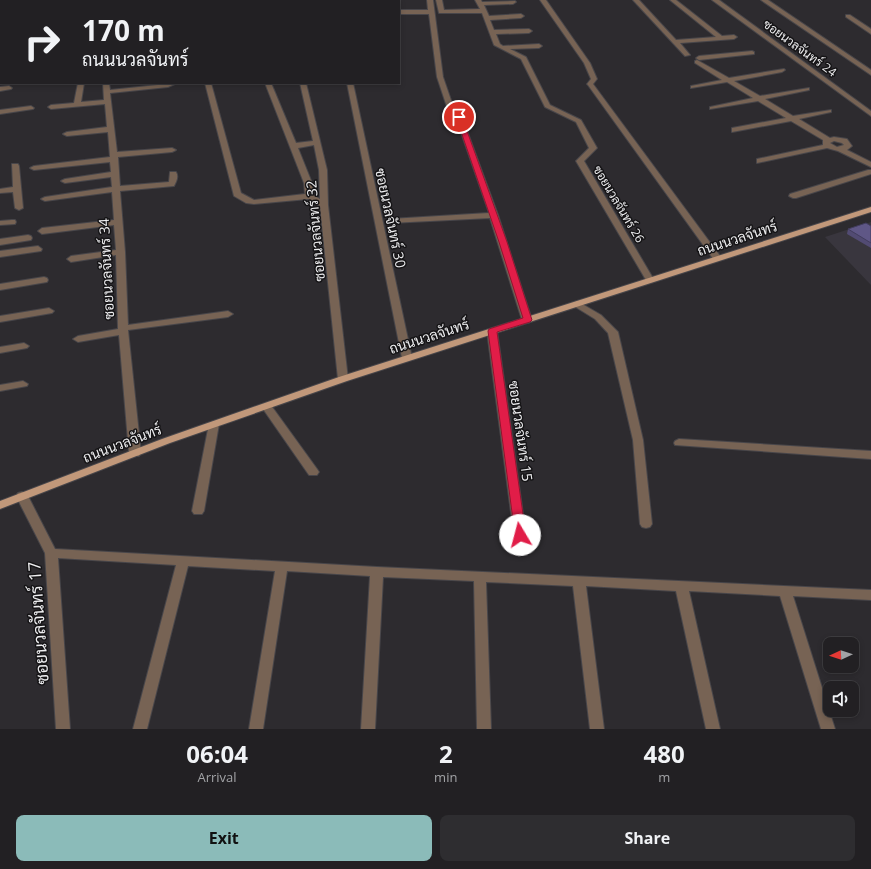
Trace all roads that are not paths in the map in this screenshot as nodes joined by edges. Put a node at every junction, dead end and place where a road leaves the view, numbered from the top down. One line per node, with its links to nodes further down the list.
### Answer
1 (430, 0): 11 (street)
2 (439, 0): 9 (street)
3 (543, 0): 86 (street)
4 (636, 0): 19 (street)
5 (673, 0): 18 (street)
6 (715, 0): 46 (street, ซอยนวลจันทร์ 24)
7 (764, 0): 25 (street)
8 (513, 2): 9 (street)
9 (482, 8): 12 (street); 15 (street)
10 (400, 12): 11 (street)
11 (432, 12): 75 (street)
12 (521, 16)
13 (848, 16): 16 (street)
14 (529, 31): 15 (street)
15 (492, 32): 21 (street)
16 (871, 32)
17 (734, 37): 18 (street)
18 (721, 38): 19 (street)
19 (674, 42): 23 (street)
20 (539, 46): 21 (street)
21 (501, 48): 89 (street, ซอยนวลจันทร์ 26)
22 (752, 53): 23 (street)
23 (689, 60): 26 (street)
24 (782, 70): 26 (street)
25 (871, 73)
26 (727, 80): 34 (street); 38 (street)
27 (81, 84): 40 (street)
28 (171, 84): 33 (street)
29 (210, 84): 69 (street)
30 (268, 84): 53 (street)
31 (302, 84): 51 (street, ซอยนวลจันทร์ 32)
32 (350, 84): 101 (street, ซอยนวลจันทร์ 30)
33 (106, 87): 39 (street, ซอยนวลจันทร์ 34)
34 (694, 87)
35 (9, 88): 36 (street)
36 (0, 89)
37 (808, 89): 38 (street)
38 (758, 99): 43 (street); 47 (street)
39 (107, 102): 40 (street); 48 (street, ซอยนวลจันทร์ 34)
40 (77, 105): 41 (street)
41 (51, 107)
42 (31, 108): 45 (street)
43 (712, 108)
44 (829, 111): 47 (street)
45 (0, 112)
46 (871, 114)
47 (793, 118): 49 (street); 52 (street)
48 (111, 128): 50 (street); 56 (street, ซอยนวลจันทร์ 34)
49 (735, 130)
50 (67, 134)
51 (317, 142): 53 (street); 72 (street, ซอยนวลจันทร์ 32)
52 (828, 143): 54 (street); 58 (street)
53 (293, 146): 69 (street)
54 (843, 148): 57 (street); 59 (street)
55 (172, 150): 56 (street)
56 (114, 157): 61 (street); 63 (street, ซอยนวลจันทร์ 34)
57 (871, 159)
58 (760, 161)
59 (871, 165)
60 (15, 166): 66 (street)
61 (34, 168)
62 (871, 172): 70 (street)
63 (115, 174): 65 (street); 67 (street, ซอยนวลจันทร์ 34)
64 (172, 174): 67 (street)
65 (65, 181)
66 (16, 189): 68 (street); 73 (street)
67 (116, 189): 71 (street); 78 (street, ซอยนวลจันทร์ 34)
68 (0, 191)
69 (308, 196): 72 (street)
70 (793, 196)
71 (46, 199)
72 (324, 205): 102 (street, ซอยนวลจันทร์ 32)
73 (19, 208)
74 (871, 209): 86 (main road, ถนนนวลจันทร์)
75 (494, 215): 76 (street); 95 (street)
76 (390, 221)
77 (12, 222): 79 (street)
78 (118, 222): 80 (street); 84 (street, ซอยนวลจันทร์ 34)
79 (0, 223)
80 (42, 231)
81 (28, 238): 82 (street)
82 (0, 242)
83 (38, 249): 85 (street)
84 (121, 252): 87 (street); 96 (street, ซอยนวลจันทร์ 34)
85 (0, 254)
86 (717, 258): 89 (main road, ถนนนวลจันทร์)
87 (71, 259)
88 (44, 280): 90 (street)
89 (650, 280): 91 (main road, ถนนนวลจันทร์)
90 (0, 288)
91 (578, 304): 95 (main road, ถนนนวลจันทร์); 114 (street)
92 (49, 311): 94 (street)
93 (228, 314): 96 (street)
94 (0, 319)
95 (527, 320): 97 (main road, ถนนนวลจันทร์)
96 (123, 330): 98 (street); 108 (street, ซอยนวลจันทร์ 34)
97 (492, 331): 101 (main road, ถนนนวลจันทร์); 115 (street, ซอยนวลจันทร์ 15)
98 (78, 339)
99 (24, 346): 100 (street)
100 (0, 350)
101 (407, 358): 102 (main road, ถนนนวลจันทร์)
102 (343, 379): 105 (main road, ถนนนวลจันทร์)
103 (23, 384): 104 (street)
104 (0, 388)
105 (266, 406): 106 (main road, ถนนนวลจันทร์); 110 (street)
106 (214, 424): 108 (main road, ถนนนวลจันทร์); 113 (street)
107 (679, 443): 109 (street)
108 (135, 453): 111 (main road, ถนนนวลจันทร์)
109 (871, 455)
110 (313, 472)
111 (22, 496): 112 (main road, ถนนนวลจันทร์); 116 (street, ซอยนวลจันทร์ 17)
112 (0, 505)
113 (198, 511)
114 (646, 524)
115 (520, 535)
116 (51, 553): 117 (street); 125 (street, ซอยนวลจันทร์ 17)
117 (183, 561): 118 (street); 126 (street)
118 (282, 566): 119 (street); 127 (street)
119 (377, 572): 120 (street); 128 (street)
120 (480, 577): 121 (street); 129 (street)
121 (580, 581): 122 (street); 130 (street)
122 (680, 586): 123 (street); 131 (street)
123 (786, 591): 124 (street); 132 (street)
124 (871, 595)
125 (63, 729)
126 (140, 729)
127 (256, 729)
128 (368, 729)
129 (484, 729)
130 (597, 729)
131 (713, 729)
132 (828, 729)

